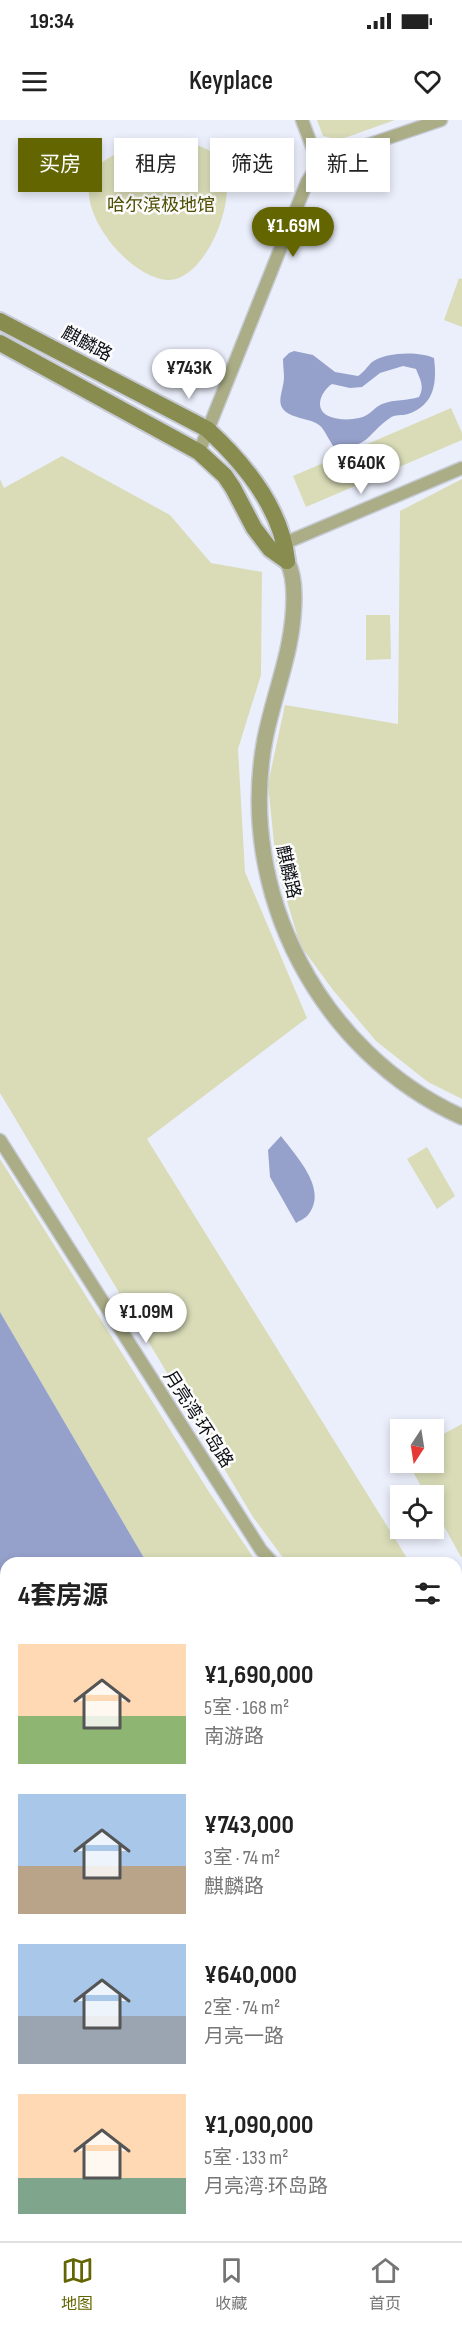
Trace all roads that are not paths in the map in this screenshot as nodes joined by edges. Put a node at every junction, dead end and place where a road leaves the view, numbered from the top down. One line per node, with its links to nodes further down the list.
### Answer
1 (302, 120): 3 (street)
2 (441, 120): 4 (street)
3 (309, 138)
4 (388, 138)
5 (306, 184): 8 (street)
6 (0, 321): 8 (main road, 麒麟路)
7 (0, 343): 9 (main road, 麒麟路)
8 (207, 429): 9 (street); 11 (main road, 麒麟路)
9 (199, 452): 11 (main road, 麒麟路)
10 (462, 468): 11 (street)
11 (278, 546): 12 (main road, 麒麟路)
12 (287, 561): 13 (street, 麒麟路)
13 (462, 1117)
14 (0, 1140): 15 (street, 月亮湾·环岛路)
15 (267, 1557)

